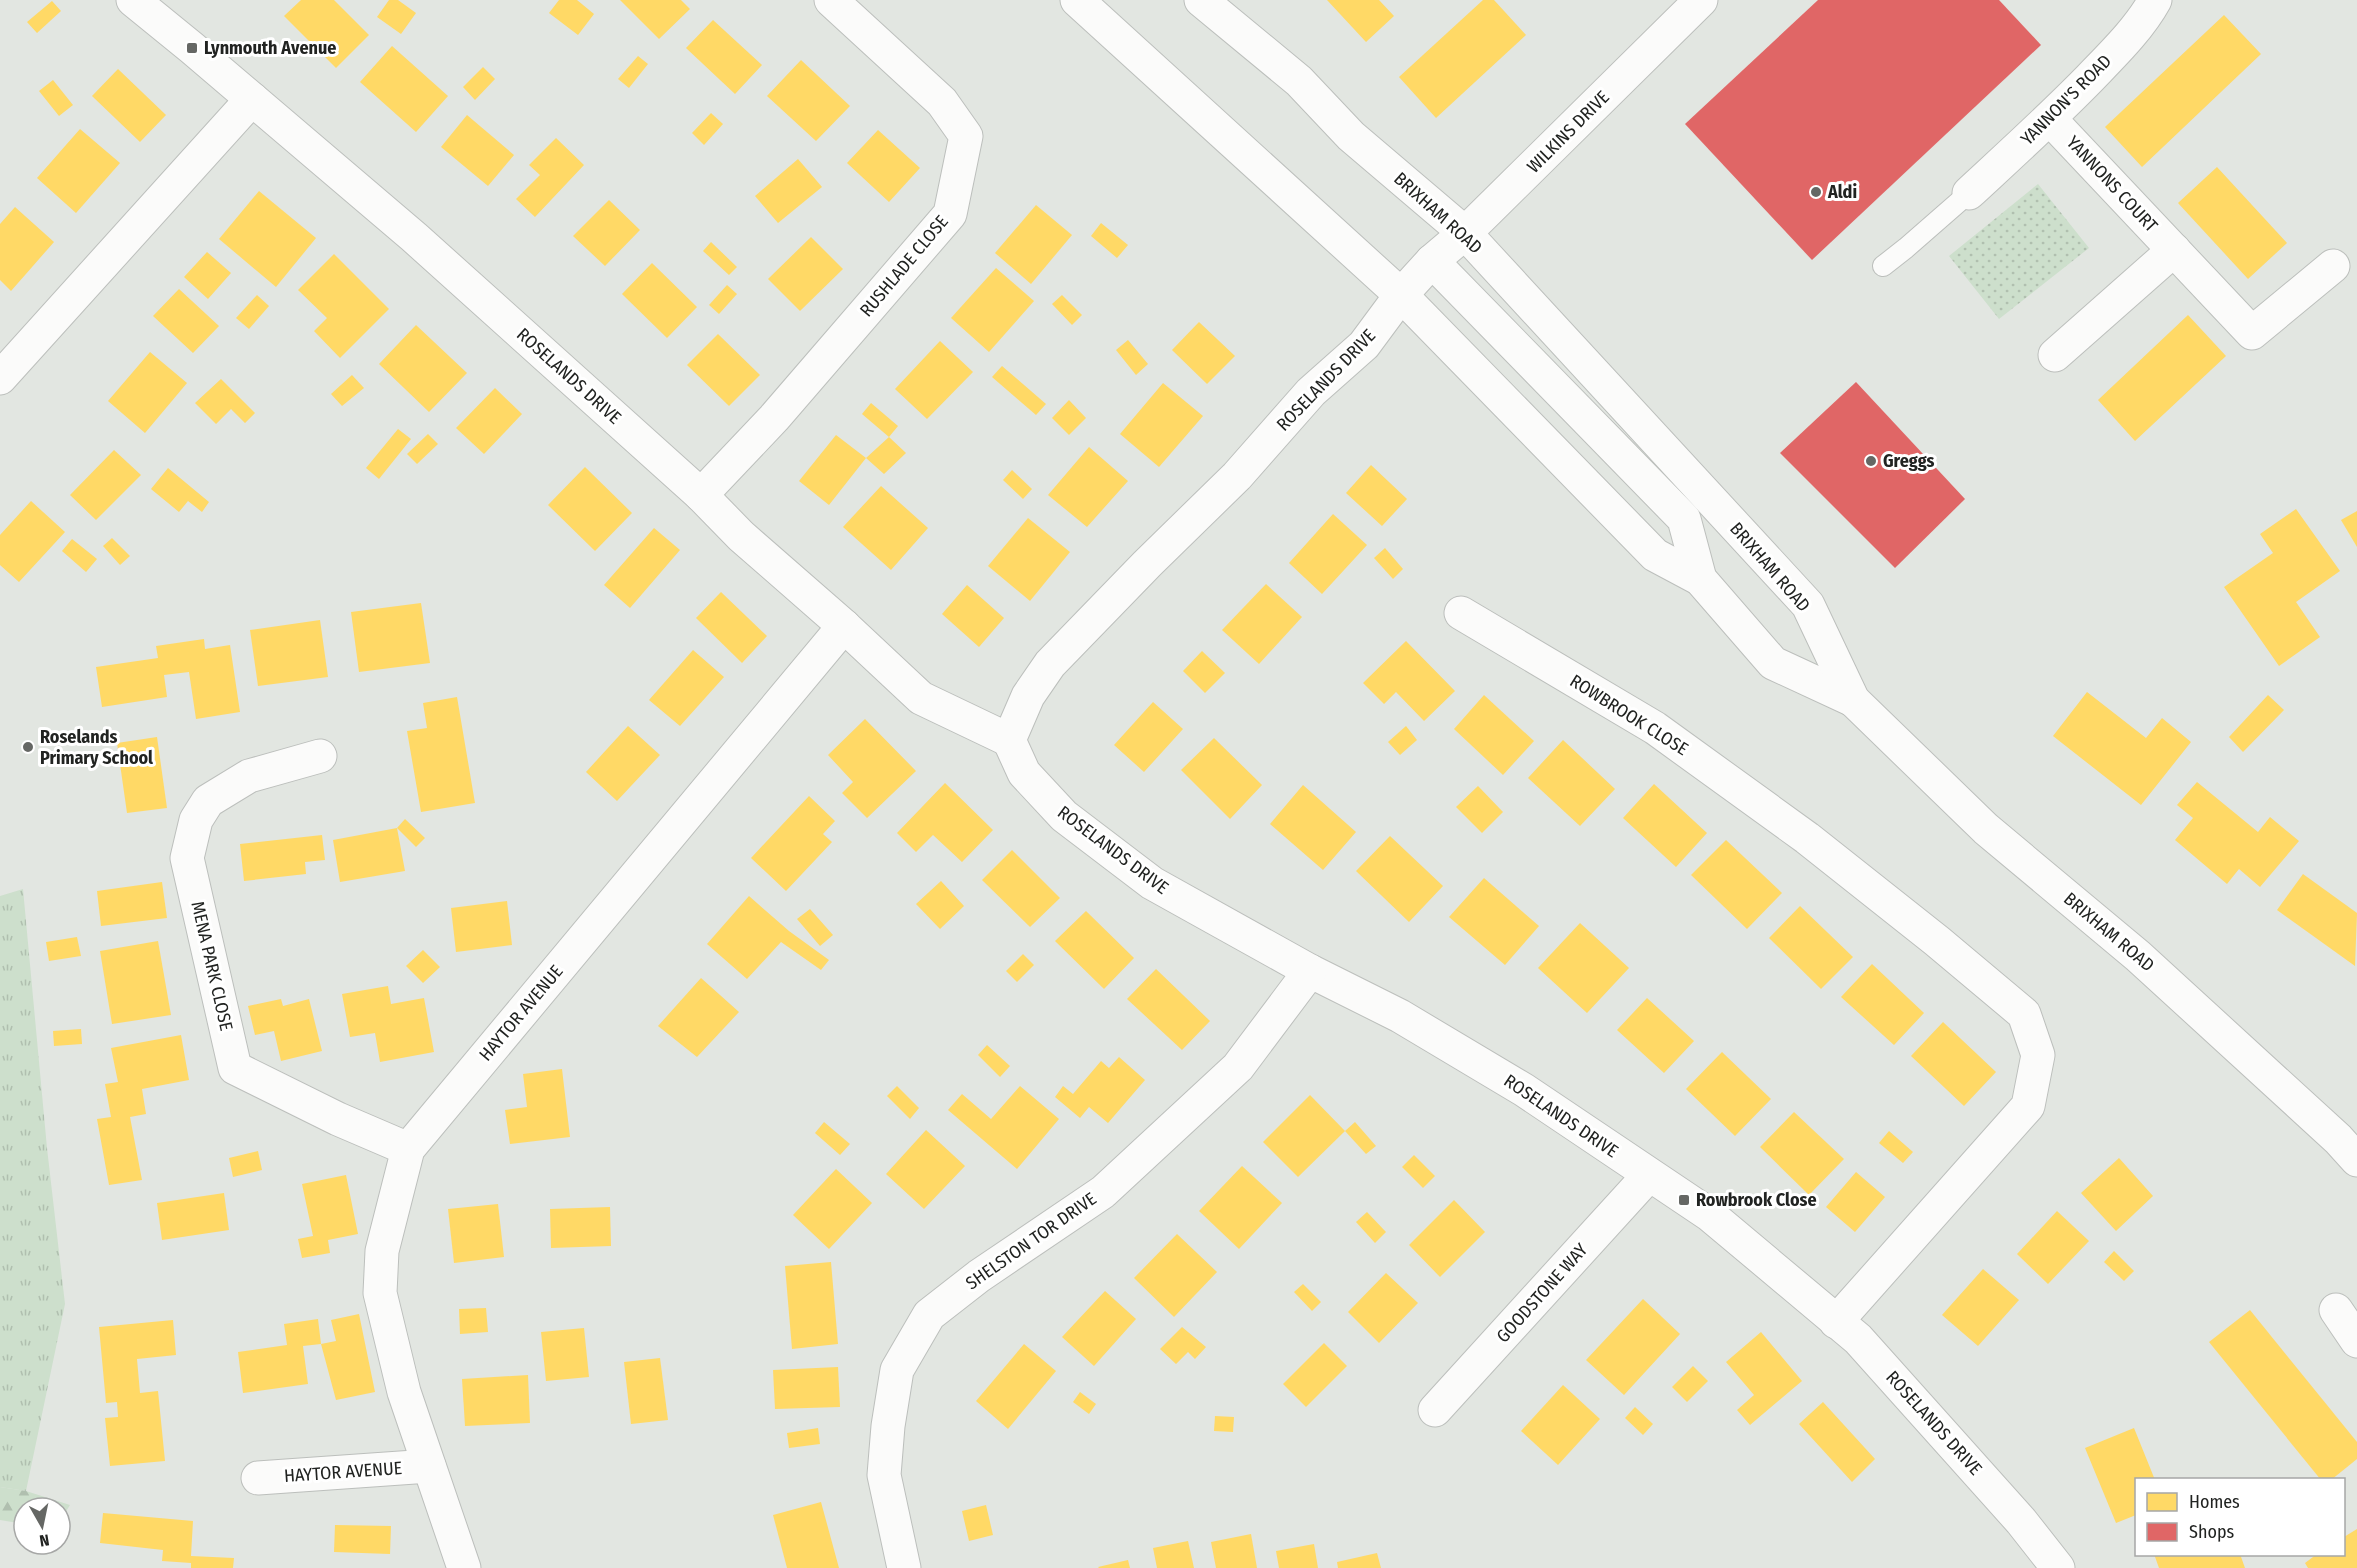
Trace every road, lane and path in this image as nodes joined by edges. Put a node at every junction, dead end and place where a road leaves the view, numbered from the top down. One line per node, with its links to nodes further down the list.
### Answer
1 (133, 0): 7 (street, ROSELANDS DRIVE)
2 (831, 0): 18 (street, RUSHLADE CLOSE)
3 (1077, 0): 15 (street)
4 (1201, 0): 10 (street, BRIXHAM ROAD)
5 (1701, 0): 10 (street, WILKINS DRIVE)
6 (2155, 0): 8 (street, YANNON'S ROAD)
7 (252, 99): 17 (street); 18 (street, ROSELANDS DRIVE)
8 (2050, 119): 9 (street, YANNON'S ROAD); 11 (street, YANNONS COURT)
9 (1969, 193): 13 (lane)
10 (1465, 233): 12 (street, WILKINS DRIVE); 22 (street, BRIXHAM ROAD)
11 (2174, 250): 14 (street, YANNONS COURT); 16 (street)
12 (1432, 261): 15 (street, ROSELANDS DRIVE); 19 (street)
13 (1883, 266)
14 (2332, 266)
15 (1401, 295): 19 (street); 23 (street, ROSELANDS DRIVE)
16 (2055, 355)
17 (0, 378)
18 (701, 495): 21 (street, ROSELANDS DRIVE)
19 (1700, 579): 22 (street)
20 (1461, 613): 30 (street, ROWBROOK CLOSE)
21 (843, 626): 23 (street, ROSELANDS DRIVE); 26 (street, HAYTOR AVENUE)
22 (1853, 700): 27 (street, BRIXHAM ROAD)
23 (1009, 740): 25 (street, ROSELANDS DRIVE)
24 (320, 756): 26 (street, MENA PARK CLOSE)
25 (1310, 971): 28 (street, ROSELANDS DRIVE); 36 (street, SHELSTON TOR DRIVE)
26 (408, 1149): 33 (street, HAYTOR AVENUE)
27 (2357, 1160)
28 (1649, 1175): 30 (street, ROSELANDS DRIVE); 32 (street, GOODSTONE WAY)
29 (2336, 1310): 31 (street)
30 (1836, 1322): 37 (street, ROSELANDS DRIVE)
31 (2357, 1341)
32 (1435, 1410)
33 (429, 1466): 34 (street, HAYTOR AVENUE); 35 (street, HAYTOR AVENUE)
34 (258, 1478)
35 (464, 1568)
36 (904, 1568)
37 (2058, 1568)

